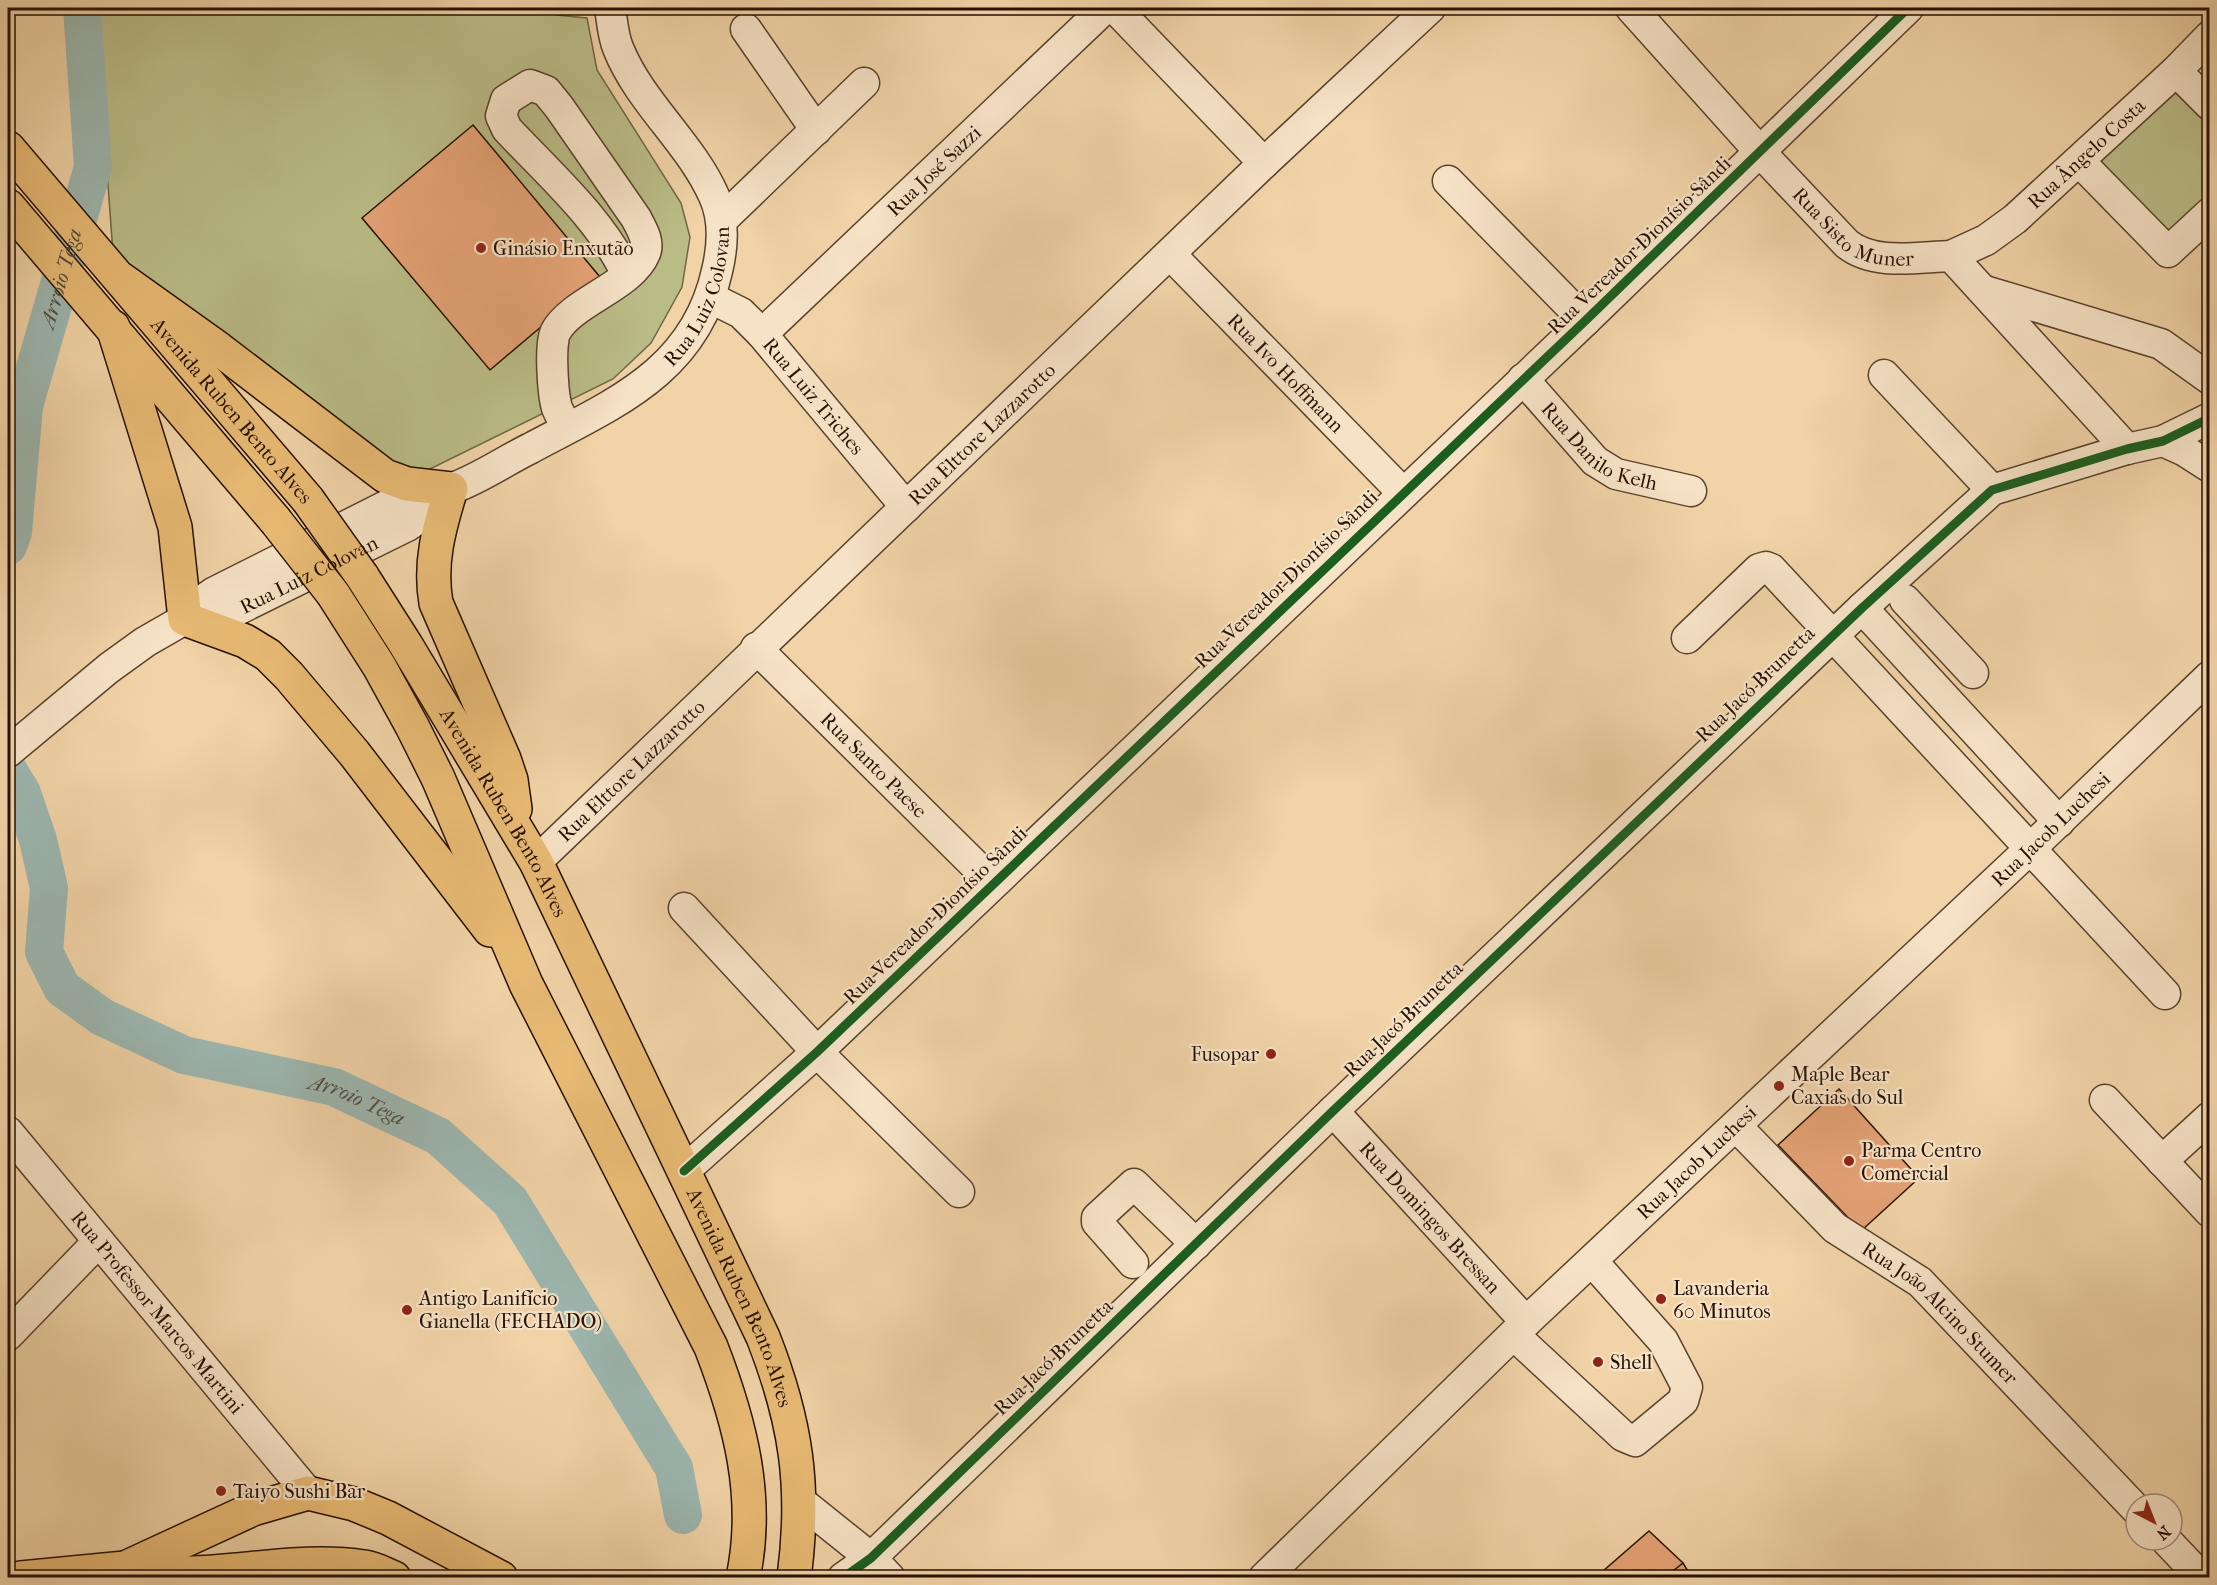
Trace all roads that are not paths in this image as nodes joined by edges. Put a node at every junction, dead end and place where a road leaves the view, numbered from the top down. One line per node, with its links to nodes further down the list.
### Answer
1 (610, 8): 20 (street, Rua Luiz Colovan)
2 (1105, 8): 29 (street, Rua José Sazzi)
3 (1115, 8): 16 (street)
4 (1430, 8): 16 (street, Rua Elttore Lazzarotto)
5 (1631, 8): 14 (street, Rua Sisto Muner)
6 (1908, 8): 14 (street, Rua Vereador Dionísio Sândi)
7 (746, 29): 12 (street)
8 (2210, 36): 9 (street, Rua Ângelo Costa)
9 (2176, 71): 11 (street); 15 (street, Rua Ângelo Costa)
10 (864, 83): 12 (street)
11 (2210, 105)
12 (816, 130): 20 (street)
13 (8, 148): 23 (main road, Avenida Ruben Bento Alves)
14 (1761, 153): 22 (street, Rua Sisto Muner); 28 (street, Rua Vereador Dionísio Sândi)
15 (2079, 161): 19 (street); 22 (street, Rua Ângelo Costa)
16 (1264, 163): 21 (street, Rua Elttore Lazzarotto)
17 (1448, 181): 28 (street)
18 (8, 206): 27 (main road, Avenida Ruben Bento Alves)
19 (2210, 213)
20 (722, 220): 26 (street, Rua Luiz Colovan)
21 (1170, 254): 41 (street, Rua Ivo Hoffmann); 42 (street, Rua Elttore Lazzarotto)
22 (1951, 256): 25 (street, Rua Sisto Muner)
23 (113, 271): 38 (main road); 55 (main road, Avenida Ruben Bento Alves, bridge)
24 (627, 275): 24 (street); 34 (street)
25 (1985, 291): 32 (street, Rua Sisto Muner); 36 (street, Rua Sisto Muner)
26 (711, 298): 29 (street, Rua Luiz Triches); 34 (street, Rua Luiz Colovan)
27 (106, 320): 45 (main road); 60 (main road, Avenida Ruben Bento Alves, bridge)
28 (1585, 321): 31 (street, Rua Vereador Dionísio Sândi)
29 (762, 334): 42 (street, Rua Luiz Triches)
30 (1884, 375): 39 (street)
31 (1523, 379): 40 (street, Rua Danilo Kelh); 41 (street, Rua Vereador Dionísio Sândi)
32 (2210, 379)
33 (2210, 418): 35 (street)
34 (567, 429): 38 (street, Rua Luiz Colovan)
35 (2163, 441): 36 (street); 37 (street)
36 (2127, 448): 39 (street)
37 (2210, 467)
38 (451, 489): 45 (street, Rua Luiz Colovan); 55 (main road)
39 (1992, 490): 44 (street, Rua Jacó Brunetta)
40 (1691, 491)
41 (1403, 493): 58 (street, Rua Vereador Dionísio Sândi)
42 (906, 507): 49 (street, Rua Elttore Lazzarotto)
43 (1905, 600): 48 (street)
44 (1862, 608): 46 (street, Rua Jacó Brunetta); 50 (street)
45 (186, 619): 53 (street, Rua Luiz Colovan); 60 (main road)
46 (1833, 634): 47 (street); 56 (street); 64 (street, Rua Jacó Brunetta)
47 (1687, 638)
48 (1941, 638): 50 (street); 51 (street)
49 (756, 648): 57 (street, Rua Elttore Lazzarotto); 58 (street, Rua Santo Paese)
50 (1914, 662): 54 (street)
51 (1973, 673)
52 (2210, 676): 54 (street, Rua Jacob Luchesi)
53 (13, 748)
54 (2059, 822): 56 (street, Rua Jacob Luchesi)
55 (517, 828): 57 (main road, Avenida Ruben Bento Alves)
56 (2031, 849): 61 (street); 66 (street, Rua Jacob Luchesi)
57 (536, 862): 69 (main road, Avenida Ruben Bento Alves)
58 (993, 883): 62 (street, Rua Vereador Dionísio Sândi)
59 (684, 908): 62 (street)
60 (526, 984): 88 (main road, Avenida Ruben Bento Alves)
61 (2165, 994)
62 (817, 1052): 69 (street, Rua Vereador Dionísio Sândi); 70 (street)
63 (2105, 1101): 68 (street)
64 (1334, 1111): 73 (street, Rua Jacó Brunetta); 76 (street, Rua Domingos Bressan)
65 (2210, 1117): 68 (street)
66 (1736, 1126): 74 (street, Rua Jacob Luchesi); 79 (street, Rua João Alcino Stumer)
67 (8, 1132): 72 (street, Rua Professor Marcos Martini)
68 (2162, 1161): 71 (street)
69 (684, 1171): 80 (main road, Avenida Ruben Bento Alves)
70 (959, 1192)
71 (2210, 1212)
72 (98, 1242): 77 (street); 78 (street, Rua Professor Marcos Martini)
73 (1196, 1244): 75 (street); 82 (street, Rua Jacó Brunetta)
74 (1592, 1261): 76 (street, Rua Jacob Luchesi); 76 (street, Rua Domingos Bressan)
75 (1133, 1263)
76 (1520, 1328): 90 (street, Rua Jacob Luchesi)
77 (8, 1335)
78 (308, 1493): 83 (main road); 87 (main road)
79 (2124, 1496)
80 (801, 1502): 82 (street); 89 (main road, Avenida Ruben Bento Alves)
81 (2177, 1552): 91 (street)
82 (881, 1568): 84 (street, Rua Jacó Brunetta)
83 (103, 1573): 85 (main road); 86 (main road)
84 (845, 1577)
85 (21, 1578)
86 (394, 1578)
87 (501, 1578)
88 (743, 1578)
89 (794, 1578)
90 (1264, 1578)
91 (2202, 1578)

